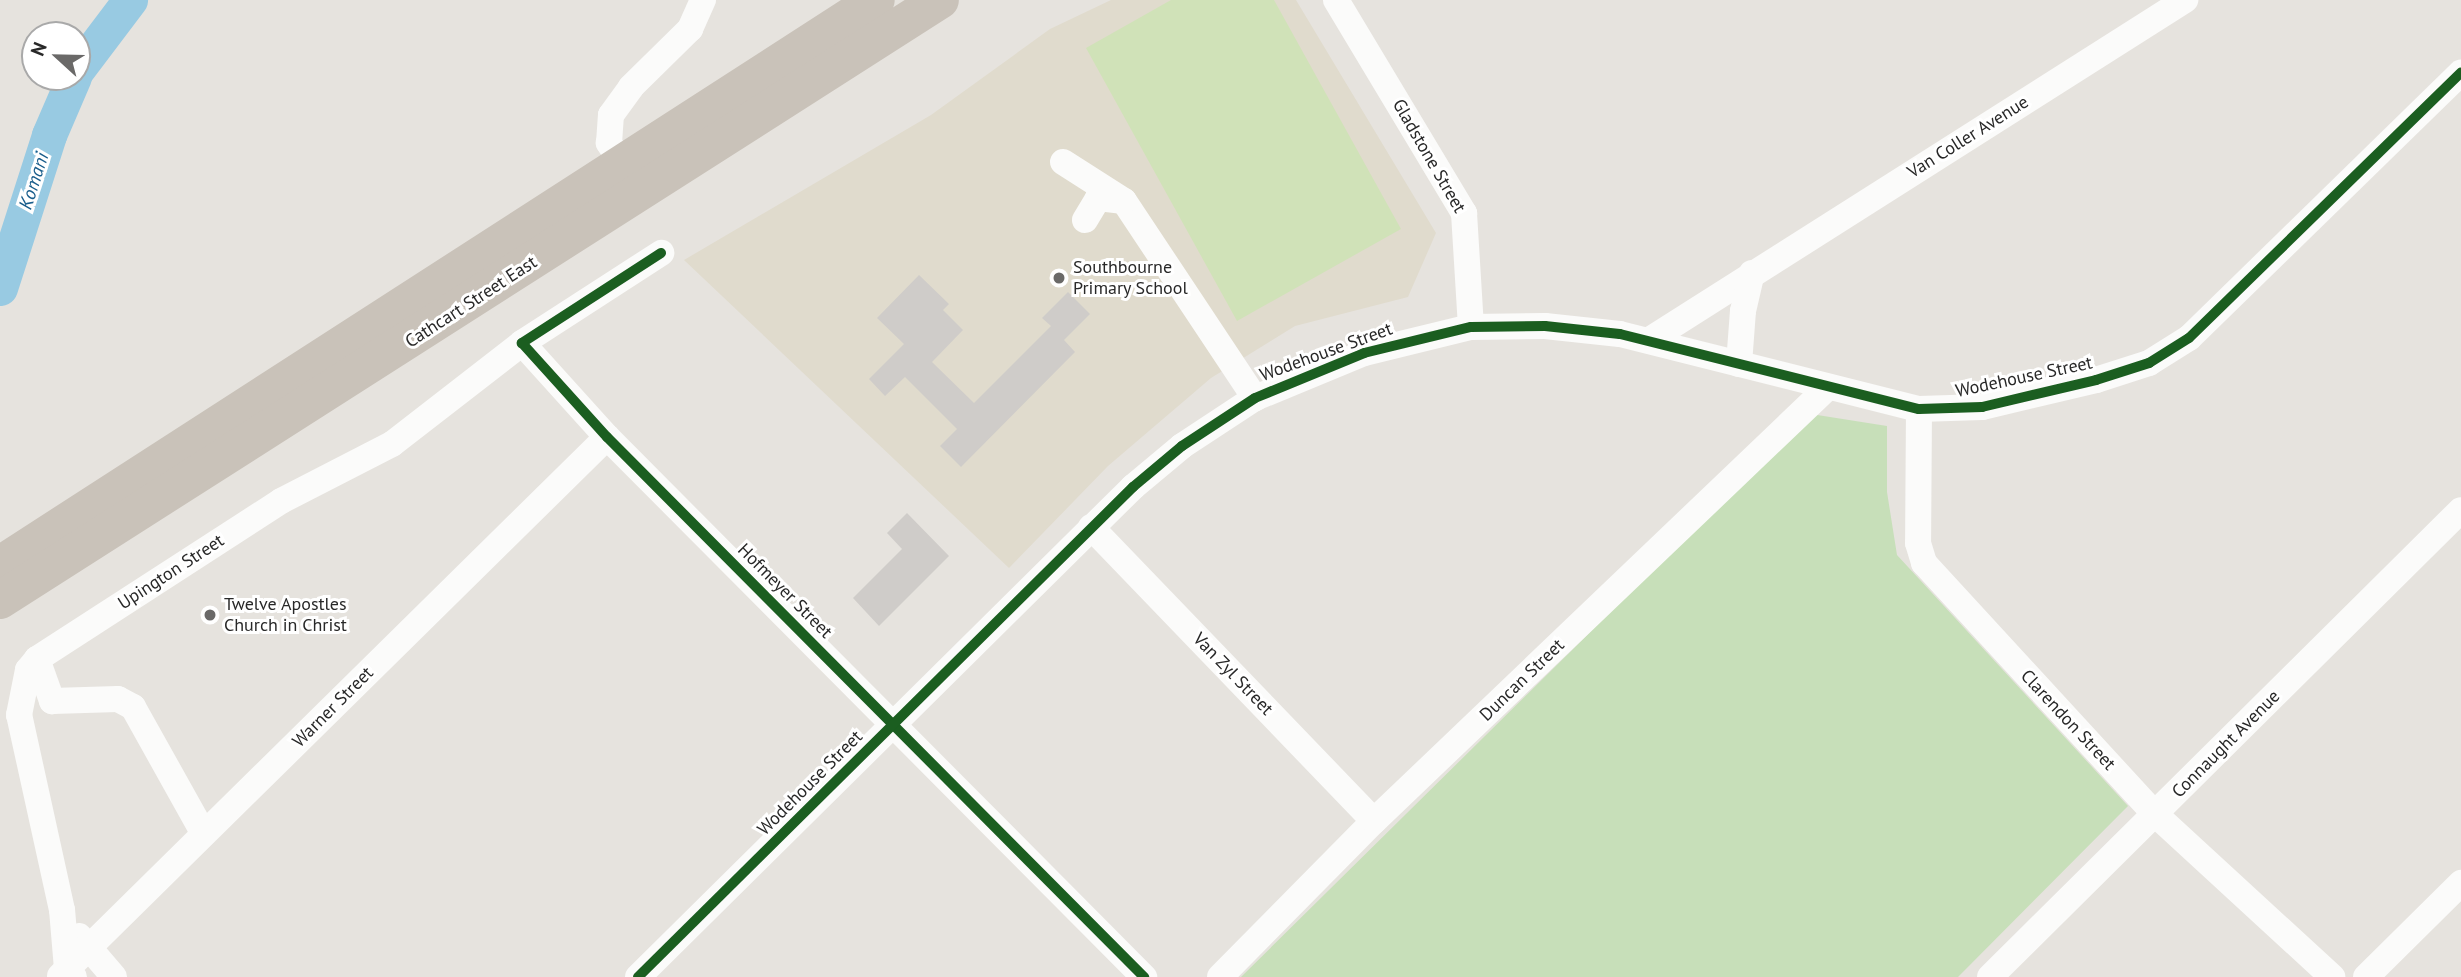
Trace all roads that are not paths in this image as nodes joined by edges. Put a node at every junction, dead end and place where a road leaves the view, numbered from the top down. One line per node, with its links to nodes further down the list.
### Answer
1 (703, 0): 8 (street)
2 (940, 0): 5 (highway, Cathcart Street East)
3 (1336, 0): 13 (street, Gladstone Street)
4 (2185, 0): 12 (street, Van Coller Avenue)
5 (872, 11): 8 (highway, Cathcart Street East)
6 (2461, 73): 19 (street, Wodehouse Street)
7 (1063, 162): 9 (street)
8 (632, 178): 23 (highway, Cathcart Street East)
9 (1124, 201): 10 (street); 18 (street)
10 (1085, 220)
11 (661, 253): 15 (street)
12 (1752, 273): 14 (street, Van Coller Avenue); 16 (street)
13 (1472, 327): 14 (street, Wodehouse Street); 18 (street, Wodehouse Street)
14 (1651, 340): 16 (street, Wodehouse Street)
15 (522, 343): 20 (street, Hofmeyer Street); 24 (street, Upington Street)
16 (1739, 364): 17 (street, Wodehouse Street)
17 (1828, 387): 19 (street, Wodehouse Street); 27 (street, Duncan Street)
18 (1255, 398): 22 (street, Wodehouse Street)
19 (1919, 409): 26 (street, Clarendon Street)
20 (607, 438): 25 (street, Hofmeyer Street); 28 (street, Warner Street)
21 (2461, 510): 26 (street, Connaught Avenue)
22 (1091, 527): 25 (street, Wodehouse Street); 27 (street, Van Zyl Street)
23 (4, 585)
24 (37, 659): 28 (street); 30 (street)
25 (893, 725): 34 (street, Wodehouse Street); 35 (street, Hofmeyer Street)
26 (2155, 814): 37 (street, Connaught Avenue); 38 (street, Clarendon Street)
27 (1374, 821): 36 (street, Duncan Street)
28 (204, 834): 31 (street, Warner Street)
29 (2461, 883): 39 (street)
30 (62, 910): 31 (street); 32 (street)
31 (88, 949): 32 (street, Warner Street); 33 (street)
32 (67, 974)
33 (114, 977)
34 (638, 977)
35 (1144, 977)
36 (1220, 977)
37 (1990, 977)
38 (2332, 977)
39 (2366, 977)

